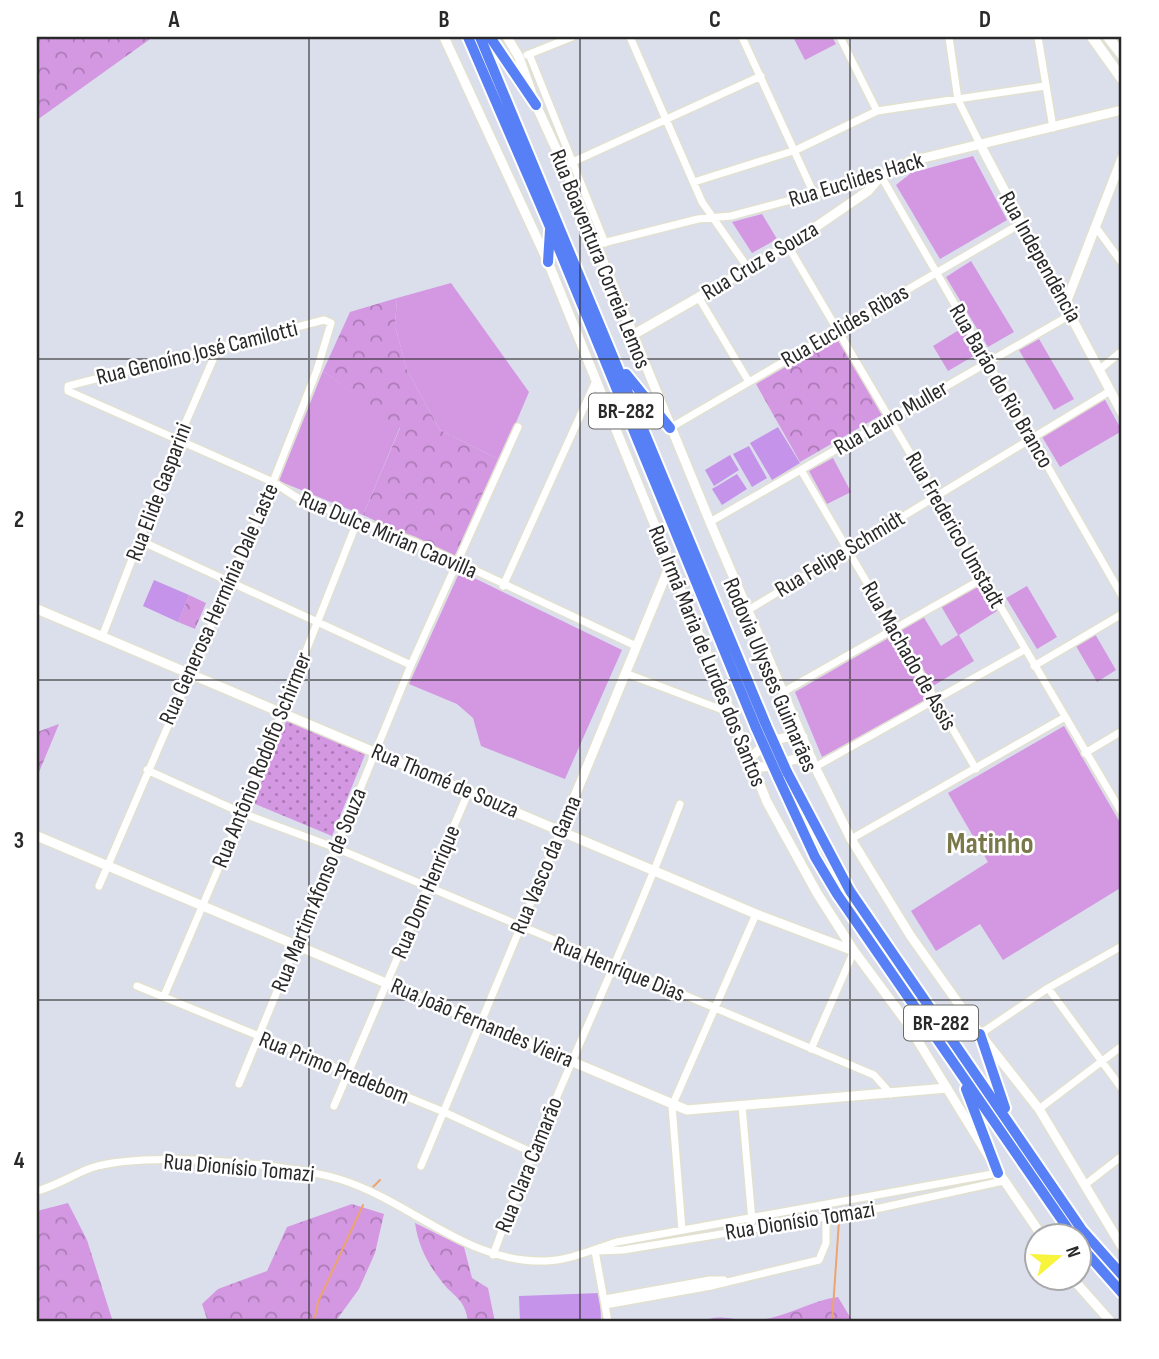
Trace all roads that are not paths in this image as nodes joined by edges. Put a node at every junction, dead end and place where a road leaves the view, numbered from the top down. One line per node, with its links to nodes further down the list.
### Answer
1 (444, 37): 39 (street, Rua Irmã Maria de Lurdes dos Santos)
2 (468, 37): 36 (highway, Rodovia Ulysses Guimarães / BR-282)
3 (480, 37): 52 (highway, Rodovia Ulysses Guimarães / BR-282)
4 (490, 37): 21 (highway)
5 (507, 37): 16 (street, Rua Boaventura Correia Lemos)
6 (572, 37): 14 (street)
7 (630, 37): 24 (street)
8 (742, 37): 17 (street)
9 (840, 37): 23 (street)
10 (949, 37): 20 (street, Rua Independência)
11 (1038, 37): 19 (street)
12 (1092, 37): 18 (main road)
13 (1108, 37): 15 (main road)
14 (529, 54): 16 (street); 29 (street)
15 (1122, 55)
16 (519, 57): 21 (street, Rua Boaventura Correia Lemos)
17 (761, 76): 24 (street); 27 (street)
18 (1122, 79)
19 (1045, 86): 20 (street); 25 (street)
20 (958, 100): 23 (street); 26 (street, Rua Independência)
21 (536, 105): 29 (street, Rua Boaventura Correia Lemos)
22 (1120, 108): 25 (street, Rua Euclides Hack)
23 (877, 111): 27 (street)
24 (666, 121): 29 (street); 31 (street)
25 (1053, 128): 26 (street, Rua Euclides Hack)
26 (981, 146): 30 (street, Rua Euclides Hack); 34 (street, Rua Independência)
27 (796, 150): 31 (street); 32 (street)
28 (1122, 158): 35 (street)
29 (568, 164): 37 (street, Rua Boaventura Correia Lemos)
30 (881, 176): 32 (street, Rua Euclides Hack); 38 (street, Rua Cruz e Souza); 42 (street, Rua Barão do Rio Branco)
31 (695, 182): 33 (street)
32 (814, 194): 33 (street, Rua Euclides Hack)
33 (713, 216): 37 (street, Rua Euclides Hack); 41 (street)
34 (1020, 224): 42 (street, Rua Euclides Ribas); 44 (street, Rua Independência)
35 (1094, 226): 40 (street); 44 (street)
36 (550, 227): 39 (highway); 95 (highway, Rodovia Ulysses Guimarães / BR-282)
37 (600, 244): 48 (street, Rua Boaventura Correia Lemos)
38 (788, 246): 41 (street, Rua Cruz e Souza); 47 (street, Rua Frederico Umstadt)
39 (548, 262): 55 (street, Rua Irmã Maria de Lurdes dos Santos)
40 (1122, 262)
41 (748, 268): 43 (street, Rua Cruz e Souza)
42 (936, 274): 47 (street, Rua Euclides Ribas); 51 (street, Rua Barão do Rio Branco)
43 (699, 298): 48 (street, Rua Cruz e Souza); 54 (street)
44 (1066, 303): 45 (street, Rua Independência)
45 (1072, 314): 51 (street, Rua Lauro Muller); 53 (street, Rua Independência)
46 (329, 321): 49 (street, Rua Genoíno José Camilotti); 65 (street, Rua Generosa Hermínia Dale Laste)
47 (838, 330): 54 (street, Rua Euclides Ribas); 59 (street, Rua Frederico Umstadt)
48 (631, 336): 61 (street, Rua Boaventura Correia Lemos)
49 (218, 348): 56 (street, Rua Genoíno José Camilotti); 63 (street, Rua Elide Gasparini)
50 (1122, 351): 53 (street)
51 (987, 362): 59 (street, Rua Lauro Muller); 62 (street, Rua Barão do Rio Branco)
52 (618, 364): 61 (highway); 95 (highway, Rodovia Ulysses Guimarães / BR-282)
53 (1098, 370): 57 (street, Rua Independência)
54 (749, 382): 61 (street, Rua Euclides Ribas)
55 (595, 383): 72 (street, Rua Irmã Maria de Lurdes dos Santos); 75 (street)
56 (67, 388): 63 (street, Rua Dulce Mirian Caovilla)
57 (1110, 391): 58 (street, Rua Independência); 62 (street, Rua Felipe Schmidt)
58 (1122, 413)
59 (891, 418): 64 (street, Rua Lauro Muller); 66 (street, Rua Frederico Umstadt)
60 (518, 427): 71 (street, Rua Martim Afonso de Souza)
61 (670, 428): 68 (street, Rua Boaventura Correia Lemos)
62 (1031, 437): 66 (street, Rua Felipe Schmidt); 76 (street, Rua Barão do Rio Branco)
63 (178, 440): 65 (street, Rua Dulce Mirian Caovilla); 69 (street, Rua Elide Gasparini)
64 (800, 470): 68 (street, Rua Lauro Muller); 70 (street, Rua Machado de Assis)
65 (273, 482): 67 (street, Rua Dulce Mirian Caovilla); 74 (street, Rua Generosa Hermínia Dale Laste)
66 (936, 495): 70 (street, Rua Felipe Schmidt); 73 (street, Rua Frederico Umstadt)
67 (357, 522): 71 (street, Rua Dulce Mirian Caovilla); 80 (street, Rua Antônio Rodolfo Schirmer)
68 (710, 523): 78 (street, Rua Boaventura Correia Lemos)
69 (141, 541): 74 (street); 82 (street, Rua Elide Gasparini)
70 (849, 550): 78 (street, Rua Felipe Schmidt); 81 (street, Rua Machado de Assis)
71 (459, 564): 75 (street, Rua Dulce Mirian Caovilla); 85 (street, Rua Martim Afonso de Souza)
72 (670, 565): 83 (street, Rua Vasco da Gama); 92 (street, Rua Irmã Maria de Lurdes dos Santos)
73 (982, 579): 81 (street); 84 (street, Rua Frederico Umstadt)
74 (231, 581): 80 (street); 87 (street, Rua Generosa Hermínia Dale Laste)
75 (503, 586): 83 (street, Rua Dulce Mirian Caovilla)
76 (1122, 596)
77 (37, 609): 82 (street, Rua Thomé de Souza)
78 (750, 609): 89 (street, Rua Boaventura Correia Lemos)
79 (1122, 614): 86 (street)
80 (318, 622): 85 (street); 91 (street, Rua Antônio Rodolfo Schirmer)
81 (894, 630): 89 (street); 90 (street, Rua Machado de Assis)
82 (102, 637): 87 (street, Rua Thomé de Souza)
83 (636, 646): 88 (street, Rua Vasco da Gama)
84 (1024, 650): 86 (street, Rua Frederico Umstadt); 90 (street)
85 (411, 665): 101 (street, Rua Martim Afonso de Souza)
86 (1034, 666): 93 (street, Rua Frederico Umstadt)
87 (188, 673): 91 (street, Rua Thomé de Souza); 108 (street, Rua Generosa Hermínia Dale Laste)
88 (625, 673): 92 (street); 115 (street, Rua Vasco da Gama)
89 (785, 691): 94 (street, Rua Boaventura Correia Lemos)
90 (933, 699): 105 (street); 107 (street, Rua Machado de Assis)
91 (281, 712): 101 (street, Rua Thomé de Souza); 113 (street, Rua Antônio Rodolfo Schirmer)
92 (728, 712): 99 (street, Rua Irmã Maria de Lurdes dos Santos)
93 (1065, 717): 102 (street, Rua Frederico Umstadt); 107 (street)
94 (795, 718): 97 (street); 98 (street, Rua Boaventura Correia Lemos)
95 (761, 726): 109 (highway, Rodovia Ulysses Guimarães / BR-282, bridge)
96 (1122, 731): 102 (street)
97 (785, 736): 98 (street); 100 (street)
98 (804, 741): 103 (street); 105 (street, Rua Boaventura Correia Lemos)
99 (741, 742): 100 (street); 104 (street, Rua Irmã Maria de Lurdes dos Santos)
100 (760, 746): 104 (street)
101 (376, 751): 111 (street, Rua Thomé de Souza); 118 (street, Rua Martim Afonso de Souza)
102 (1085, 752): 114 (street, Rua Frederico Umstadt)
103 (798, 757): 105 (street); 106 (street)
104 (750, 763): 106 (street); 110 (street, Rua Irmã Maria de Lurdes dos Santos)
105 (814, 763): 117 (street, Rua Boaventura Correia Lemos)
106 (765, 769): 110 (street)
107 (975, 769): 117 (street)
108 (147, 770): 113 (street, Rua Henrique Dias); 119 (street, Rua Generosa Hermínia Dale Laste)
109 (783, 775): 142 (highway, Rodovia Ulysses Guimarães / BR-282); 153 (highway, Rodovia Ulysses Guimarães / BR-282)
110 (758, 783): 128 (street, Rua Irmã Maria de Lurdes dos Santos)
111 (468, 793): 115 (street, Rua Thomé de Souza); 122 (street, Rua Dom Henrique)
112 (680, 804): 120 (street, Rua Clara Camarão)
113 (242, 813): 118 (street, Rua Henrique Dias); 123 (street, Rua Antônio Rodolfo Schirmer)
114 (1122, 813)
115 (561, 830): 120 (street, Rua Thomé de Souza); 125 (street, Rua Vasco da Gama)
116 (37, 836): 119 (street, Rua João Fernandes Vieira)
117 (851, 839): 136 (street, Rua Boaventura Correia Lemos)
118 (336, 848): 122 (street, Rua Henrique Dias); 126 (street, Rua Martim Afonso de Souza)
119 (108, 866): 121 (street, Rua Generosa Hermínia Dale Laste); 123 (street, Rua João Fernandes Vieira)
120 (655, 870): 124 (street, Rua Thomé de Souza); 129 (street, Rua Clara Camarão)
121 (99, 886)
122 (427, 887): 125 (street, Rua Henrique Dias); 130 (street, Rua Dom Henrique)
123 (203, 905): 126 (street, Rua João Fernandes Vieira); 133 (street, Rua Antônio Rodolfo Schirmer)
124 (756, 914): 128 (street, Rua Thomé de Souza); 134 (street)
125 (519, 927): 129 (street, Rua Henrique Dias); 135 (street, Rua Vasco da Gama)
126 (295, 945): 130 (street, Rua João Fernandes Vieira); 137 (street, Rua Martim Afonso de Souza)
127 (1122, 946): 132 (street)
128 (854, 951): 139 (street); 145 (street, Rua Irmã Maria de Lurdes dos Santos)
129 (614, 968): 134 (street, Rua Henrique Dias); 140 (street, Rua Clara Camarão)
130 (386, 983): 135 (street, Rua João Fernandes Vieira); 143 (street, Rua Dom Henrique)
131 (137, 986): 133 (street, Rua Primo Predebom)
132 (1048, 988): 136 (street); 141 (street)
133 (164, 996): 137 (street, Rua Primo Predebom)
134 (715, 1007): 139 (street, Rua Henrique Dias); 149 (street)
135 (480, 1023): 140 (street, Rua João Fernandes Vieira); 152 (street, Rua Vasco da Gama)
136 (980, 1034): 151 (street, Rua Boaventura Correia Lemos); 153 (highway)
137 (258, 1038): 143 (street, Rua Primo Predebom); 144 (street, Rua Martim Afonso de Souza)
138 (1122, 1046): 141 (street)
139 (811, 1049): 147 (street, Rua Henrique Dias)
140 (572, 1060): 149 (street, Rua João Fernandes Vieira); 154 (street, Rua Clara Camarão)
141 (1102, 1061): 146 (street); 151 (street)
142 (955, 1064): 157 (highway); 172 (highway, Rodovia Ulysses Guimarães / BR-282)
143 (347, 1074): 148 (street, Rua Dom Henrique); 152 (street, Rua Primo Predebom)
144 (239, 1084)
145 (947, 1088): 147 (street, Rua João Fernandes Vieira); 157 (street, Rua Irmã Maria de Lurdes dos Santos)
146 (1122, 1089)
147 (891, 1094): 150 (street, Rua João Fernandes Vieira)
148 (334, 1106)
149 (672, 1106): 150 (street, Rua João Fernandes Vieira); 174 (street)
150 (741, 1107): 169 (street)
151 (1039, 1109): 159 (street, Rua Boaventura Correia Lemos)
152 (444, 1112): 154 (street, Rua Primo Predebom); 156 (street, Rua Vasco da Gama)
153 (1009, 1121): 179 (highway, Rodovia Ulysses Guimarães / BR-282)
154 (531, 1152): 177 (street, Rua Clara Camarão)
155 (1122, 1156): 159 (street)
156 (421, 1166)
157 (1001, 1177): 158 (street, Rua Dionísio Tomazi); 162 (street, Rua Dionísio Tomazi); 171 (street, Rua Irmã Maria de Lurdes dos Santos)
158 (954, 1183): 160 (street, Rua Dionísio Tomazi); 162 (street)
159 (1086, 1184): 175 (street, Rua Boaventura Correia Lemos)
160 (913, 1190): 163 (street, Rua Dionísio Tomazi); 164 (street)
161 (37, 1191): 177 (street, Rua Dionísio Tomazi)
162 (957, 1193): 164 (street, Rua Dionísio Tomazi)
163 (880, 1196): 165 (street, Rua Dionísio Tomazi); 166 (street)
164 (914, 1202): 166 (street, Rua Dionísio Tomazi)
165 (824, 1206): 167 (street, Rua Dionísio Tomazi); 168 (street)
166 (880, 1208): 168 (street, Rua Dionísio Tomazi)
167 (797, 1210): 169 (street, Rua Dionísio Tomazi); 170 (street)
168 (826, 1215): 170 (street, Rua Dionísio Tomazi); 182 (street)
169 (752, 1219): 173 (street); 174 (street, Rua Dionísio Tomazi)
170 (798, 1220): 173 (street, Rua Dionísio Tomazi)
171 (1032, 1222)
172 (1063, 1222)
173 (754, 1228): 176 (street, Rua Dionísio Tomazi)
174 (682, 1230): 176 (street, Rua Dionísio Tomazi)
175 (1122, 1247)
176 (595, 1251): 177 (street, Rua Dionísio Tomazi); 182 (street)
177 (493, 1255)
178 (1092, 1258): 181 (highway)
179 (1122, 1275)
180 (1084, 1292): 184 (street)
181 (1122, 1293)
182 (605, 1302): 183 (street)
183 (608, 1322)
184 (1111, 1322)

